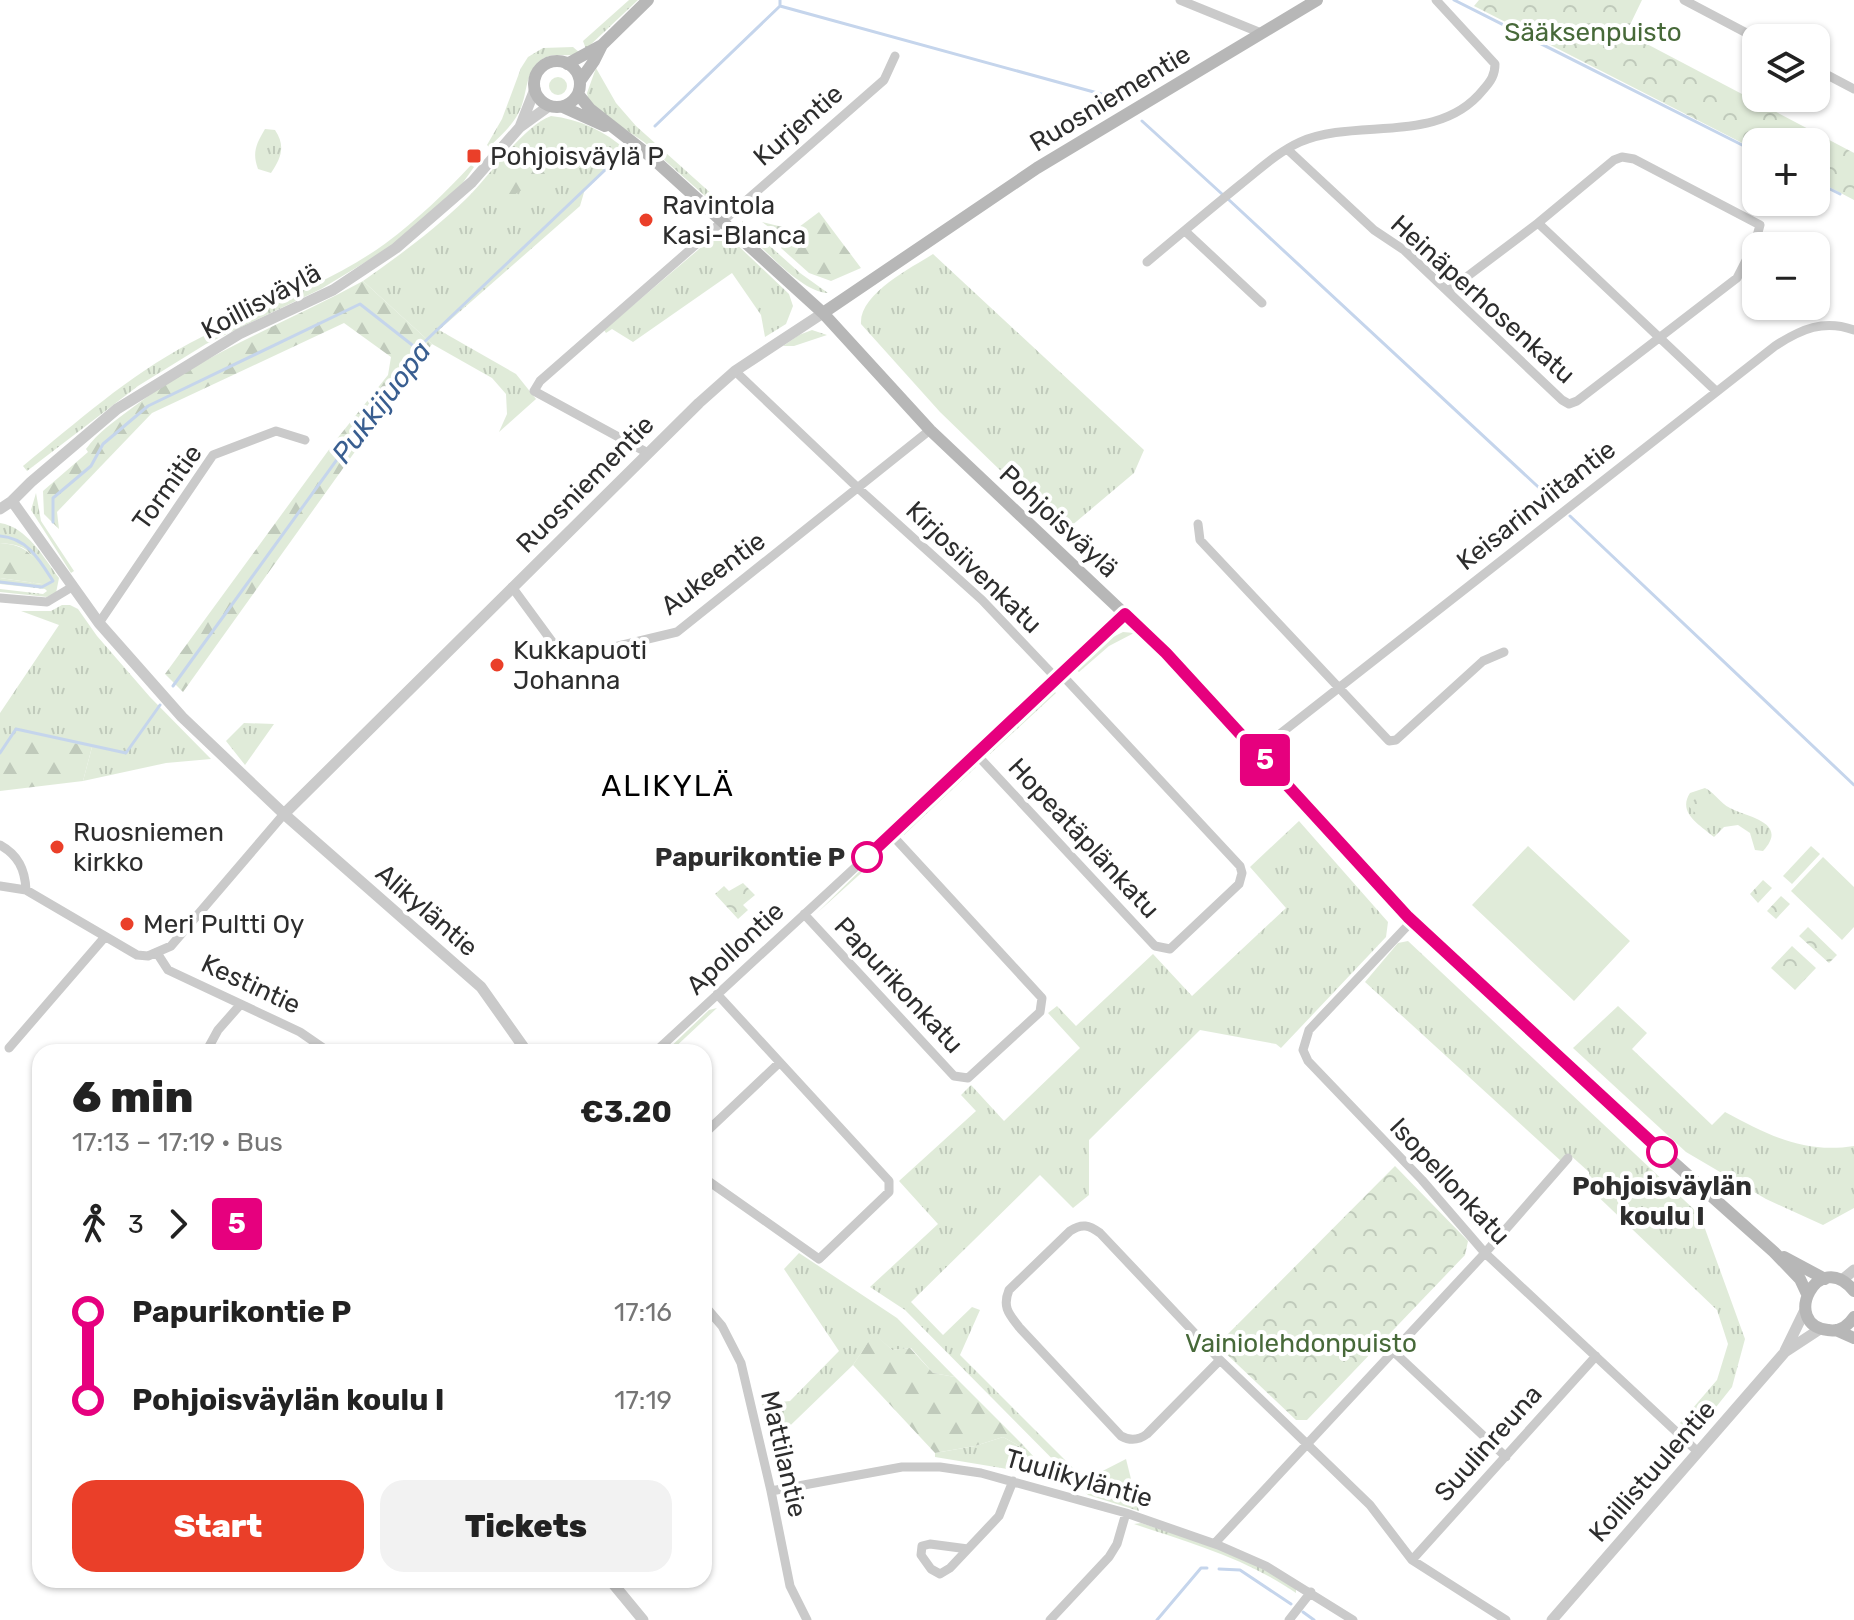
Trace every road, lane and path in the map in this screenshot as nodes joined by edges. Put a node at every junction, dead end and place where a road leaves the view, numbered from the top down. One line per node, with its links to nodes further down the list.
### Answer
1 (648, 0): 8 (main road)
2 (1180, 0): 7 (street)
3 (1317, 0): 7 (main road, Ruosniementie)
4 (1436, 0): 19 (street)
5 (1684, 0): 6 (street)
6 (1742, 31)
7 (1261, 33): 26 (main road, Ruosniementie)
8 (602, 45): 10 (main road); 12 (main road)
9 (895, 56): 20 (street, Kurjentie)
10 (567, 64): 12 (main road); 13 (main road)
11 (1830, 76): 14 (street)
12 (579, 88): 16 (main road); 18 (main road, Pohjoisväylä)
13 (535, 89): 15 (main road); 17 (street, Koillisväylä)
14 (1854, 89)
15 (549, 106): 16 (main road); 17 (street, Koillisväylä)
16 (563, 107): 18 (main road, Pohjoisväylä)
17 (520, 127): 35 (street, Koillisväylä)
18 (615, 130): 20 (main road, Pohjoisväylä)
19 (1287, 149): 22 (street); 24 (street, Heinäperhosenkatu)
20 (721, 221): 26 (main road, Pohjoisväylä); 33 (street, Kurjentie)
21 (1538, 223): 24 (street); 28 (street); 28 (street)
22 (1185, 231): 23 (street); 25 (street)
23 (1147, 262)
24 (1448, 291): 28 (street, Heinäperhosenkatu)
25 (1262, 303)
26 (823, 313): 29 (street, Ruosniementie); 31 (main road, Pohjoisväylä)
27 (1854, 330): 30 (street, Keisarinviitantie)
28 (1659, 339): 30 (street)
29 (735, 371): 33 (street, Ruosniementie); 34 (street, Kirjosiivenkatu)
30 (1716, 391): 45 (street, Keisarinviitantie)
31 (930, 430): 34 (street, Aukeentie); 41 (main road, Pohjoisväylä)
32 (305, 440): 42 (street, Tormitie)
33 (646, 452): 39 (street, Ruosniementie)
34 (859, 489): 39 (street, Aukeentie); 44 (street, Kirjosiivenkatu)
35 (12, 501): 36 (street); 38 (street)
36 (0, 509)
37 (1198, 524): 45 (street)
38 (72, 587): 40 (street); 42 (street)
39 (512, 587): 48 (street, Ruosniementie)
40 (0, 598)
41 (1125, 614): 44 (street, Apollontie); 46 (main road, Pohjoisväylä)
42 (99, 623): 48 (street)
43 (1504, 652): 45 (street)
44 (1060, 677): 47 (street, Apollontie); 47 (street, Hopeatäplänkatu)
45 (1338, 688): 46 (street, Keisarinviitantie)
46 (1257, 752): 54 (main road, Pohjoisväylä)
47 (977, 755): 49 (street, Apollontie)
48 (284, 814): 56 (street); 61 (street, Alikyläntie)
49 (891, 834): 53 (street, Apollontie); 53 (street, Papurikonkatu)
50 (0, 845): 52 (street)
51 (0, 886): 52 (street)
52 (26, 890): 55 (street)
53 (804, 914): 57 (street, Apollontie)
54 (1412, 921): 68 (main road, Pohjoisväylä); 69 (street, Isopellonkatu)
55 (104, 938): 56 (street); 63 (street)
56 (157, 953): 58 (street, Kestintie)
57 (717, 994): 62 (street, Apollontie); 64 (street)
58 (240, 1005): 59 (street); 60 (street, Kestintie)
59 (210, 1044)
60 (317, 1044)
61 (521, 1044)
62 (664, 1044)
63 (9, 1048)
64 (779, 1063): 65 (street); 67 (street)
65 (712, 1126)
66 (1568, 1158): 69 (street)
67 (712, 1184)
68 (1774, 1252): 71 (main road, Pohjoisväylä); 74 (main road, Pohjoisväylä)
69 (1485, 1253): 81 (street); 83 (street, Isopellonkatu)
70 (1854, 1270): 72 (street)
71 (1825, 1279): 72 (main road); 74 (main road)
72 (1842, 1280): 73 (main road)
73 (1854, 1291)
74 (1807, 1294): 75 (main road)
75 (1805, 1310): 78 (main road); 82 (street, Koillistuulentie)
76 (712, 1314): 89 (street, Mattilantie)
77 (1854, 1317): 79 (main road)
78 (1820, 1329): 79 (main road); 82 (street, Koillistuulentie)
79 (1836, 1330): 80 (main road)
80 (1854, 1338)
81 (1394, 1352): 85 (street); 87 (street)
82 (1785, 1352): 86 (street, Koillistuulentie)
83 (1596, 1356): 86 (street, Isopellonkatu); 87 (street, Suulinreuna)
84 (1220, 1360): 84 (street); 85 (street)
85 (1305, 1444): 91 (street); 93 (street)
86 (1698, 1452): 102 (street, Koillistuulentie)
87 (1506, 1457): 93 (street, Suulinreuna)
88 (1013, 1481): 89 (street, Tuulikyläntie); 90 (street, Tuulikyläntie); 92 (street)
89 (771, 1491): 97 (street, Mattilantie)
90 (1126, 1513): 91 (street, Tuulikyläntie); 98 (street)
91 (1215, 1543): 95 (street, Tuulikyläntie)
92 (968, 1549): 92 (street)
93 (1412, 1560): 101 (street)
94 (617, 1588): 96 (street)
95 (1311, 1592): 99 (street); 100 (street, Tuulikyläntie)
96 (643, 1620)
97 (807, 1620)
98 (1050, 1620)
99 (1289, 1620)
100 (1353, 1620)
101 (1506, 1620)
102 (1552, 1620)

